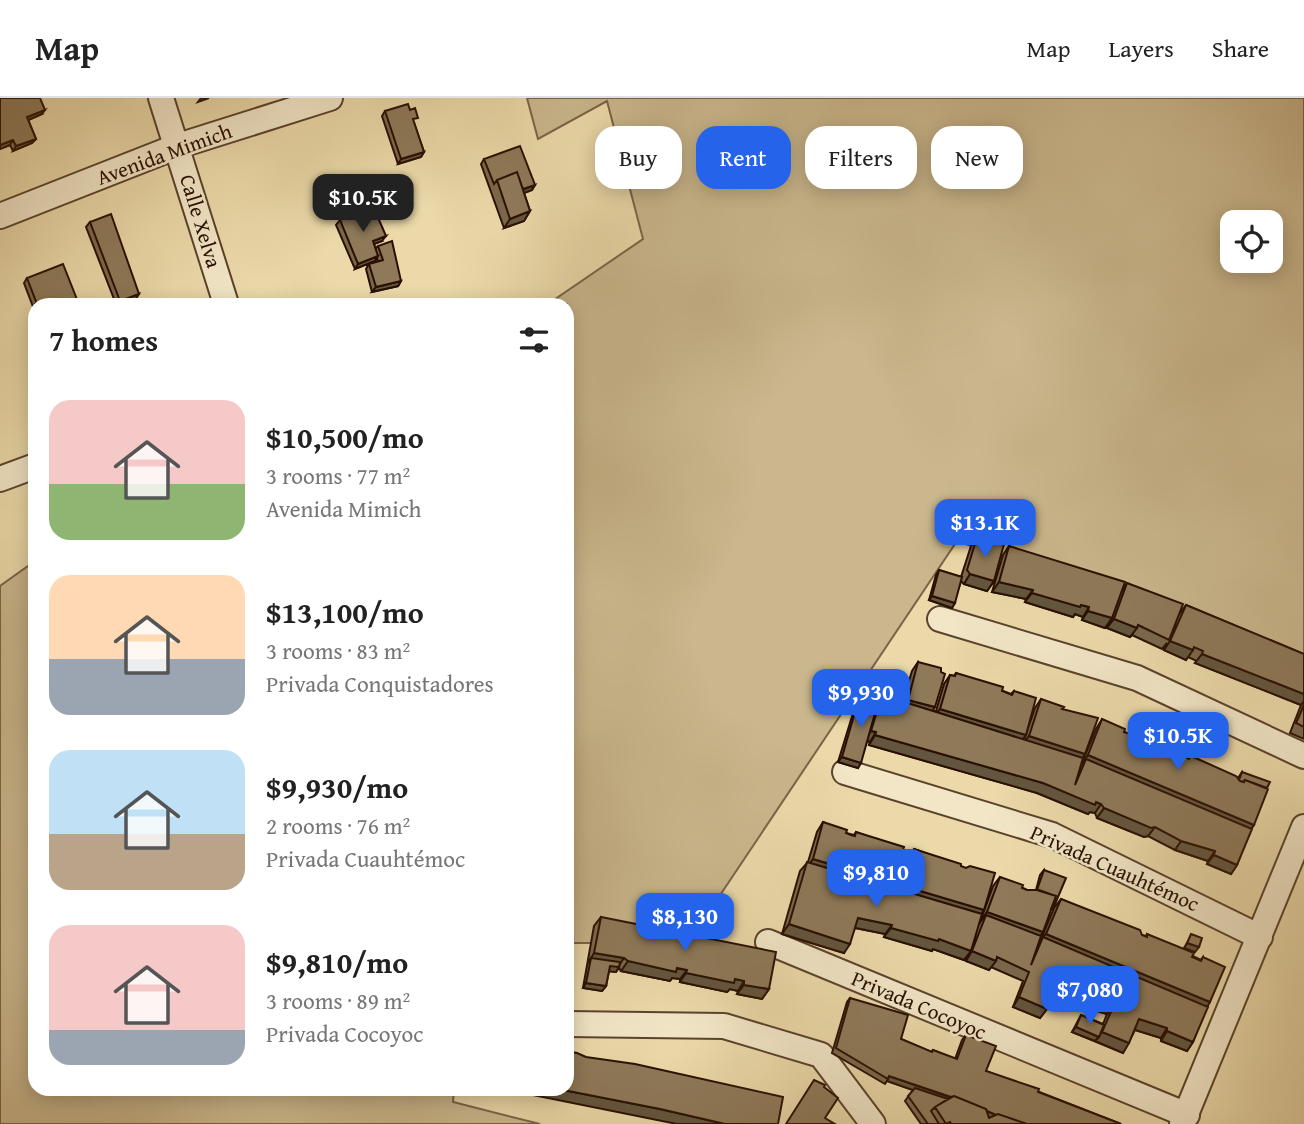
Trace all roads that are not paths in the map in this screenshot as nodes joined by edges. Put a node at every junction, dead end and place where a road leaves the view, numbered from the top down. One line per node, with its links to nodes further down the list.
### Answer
1 (161, 98): 3 (street, Calle Xelva)
2 (330, 98): 3 (street, Avenida Mimich)
3 (178, 146): 4 (street, Avenida Mimich); 5 (street, Calle Xelva)
4 (0, 216)
5 (224, 298)
6 (28, 469): 7 (street)
7 (0, 479)
8 (940, 619): 9 (street)
9 (1304, 756)
10 (845, 772): 12 (street, Privada Cuauhtémoc)
11 (1304, 827): 12 (street)
12 (1260, 937): 15 (street)
13 (768, 942): 15 (street, Privada Cocoyoc)
14 (574, 1024): 16 (street)
15 (1184, 1119)
16 (873, 1124)

